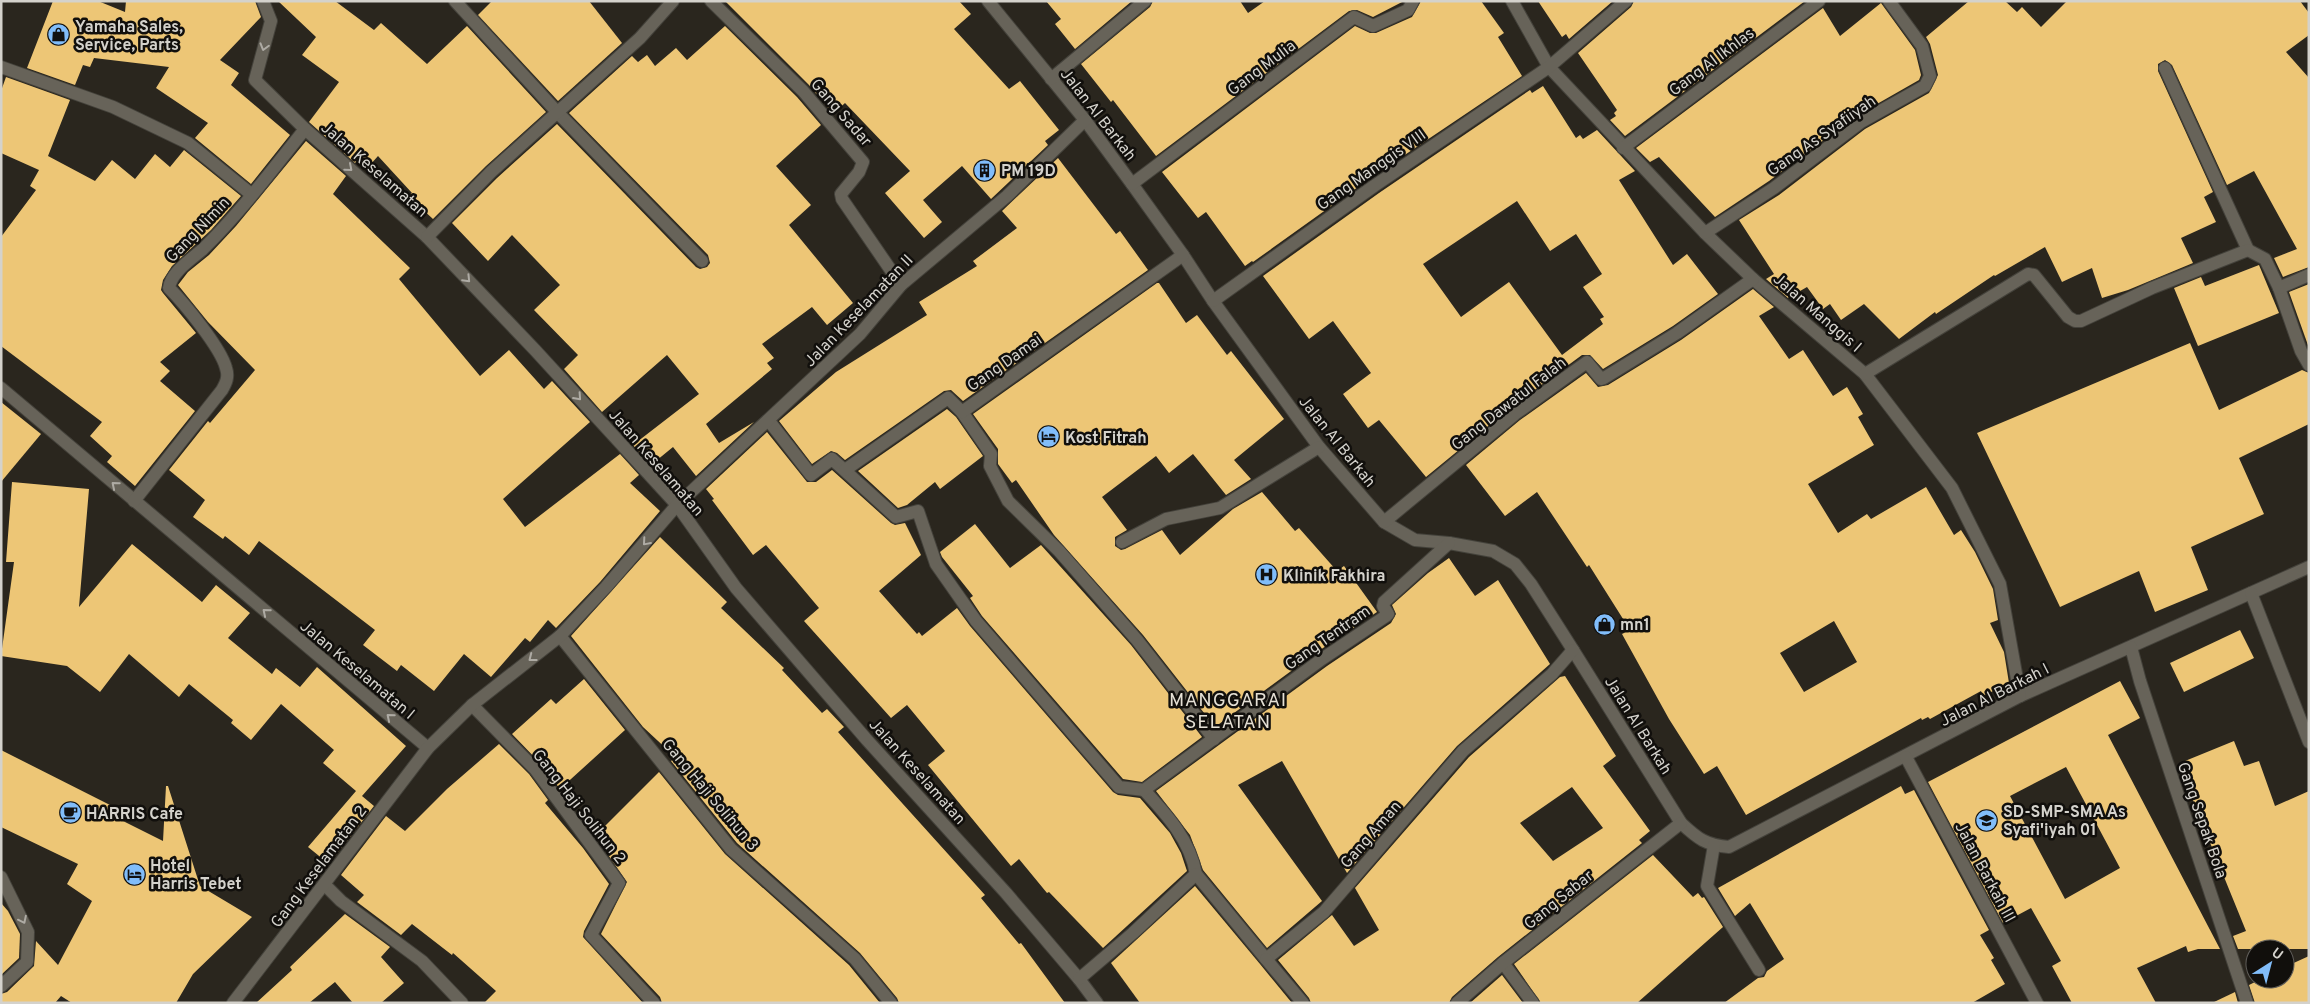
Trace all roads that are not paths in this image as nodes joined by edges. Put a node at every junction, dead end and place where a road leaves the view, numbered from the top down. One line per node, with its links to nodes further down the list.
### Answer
1 (262, 1): 18 (street, Jalan Keselamatan, one-way to 18)
2 (455, 1): 16 (street)
3 (674, 1): 16 (street)
4 (711, 1): 29 (street, Gang Sadar)
5 (988, 1): 15 (street, Jalan Al Barkah)
6 (1145, 1): 15 (street)
7 (1413, 1): 20 (street, Gang Mulia)
8 (1512, 1): 13 (street, Jalan Manggis I)
9 (1626, 1): 13 (street, Gang Manggis VIII)
10 (1819, 1): 19 (street, Gang Al Ikhlas)
11 (1889, 1): 22 (street, Gang As Syafiiyah)
12 (1, 67): 21 (street)
13 (1549, 67): 19 (street, Jalan Manggis I); 31 (street, Gang Manggis VIII)
14 (2166, 68): 24 (street)
15 (1051, 79): 17 (street, Jalan Al Barkah)
16 (558, 113): 23 (street); 26 (street)
17 (1085, 120): 20 (street, Jalan Al Barkah); 29 (street, Jalan Keselamatan II)
18 (305, 129): 21 (street, Gang Nimin); 23 (street, Jalan Keselamatan, one-way to 23)
19 (1623, 148): 22 (street, Jalan Manggis I)
20 (1132, 184): 25 (street, Jalan Al Barkah)
21 (251, 194): 39 (street, Gang Nimin)
22 (1705, 233): 28 (street, Jalan Manggis I)
23 (427, 237): 40 (street, Jalan Keselamatan, one-way to 40)
24 (2248, 250): 30 (street); 33 (street)
25 (1183, 255): 31 (street, Jalan Al Barkah); 35 (street, Gang Damai)
26 (702, 261)
27 (2309, 275): 30 (street)
28 (1753, 278): 33 (street, Jalan Manggis I); 41 (street, Gang Dawatul Falah)
29 (901, 285): 36 (street, Jalan Keselamatan II)
30 (2279, 288): 32 (street)
31 (1213, 301): 37 (street, Jalan Al Barkah)
32 (2309, 365)
33 (1865, 374): 49 (street, Jalan Manggis I)
34 (1, 388): 39 (street, Jalan Keselamatan I, one-way to 34)
35 (962, 412): 38 (street, Gang Damai); 51 (street)
36 (769, 421): 38 (street); 40 (street, Jalan Keselamatan II)
37 (1319, 448): 41 (street, Jalan Al Barkah); 42 (street)
38 (845, 470): 55 (street)
39 (134, 500): 53 (street, Jalan Keselamatan I, one-way to 39)
40 (677, 505): 46 (street, one-way to 46); 65 (street, Jalan Keselamatan)
41 (1384, 522): 43 (street, Jalan Al Barkah)
42 (1122, 542)
43 (1449, 543): 48 (street, Jalan Al Barkah); 51 (street, Gang Tentram)
44 (2309, 567): 45 (street, Jalan Al Barkah I)
45 (2251, 593): 47 (street, Jalan Al Barkah I); 52 (street)
46 (560, 636): 50 (street, one-way to 50); 70 (street, Gang Haji Solihun 3)
47 (2131, 647): 49 (street, Jalan Al Barkah I); 76 (street, Gang Sepak Bola)
48 (1574, 650): 56 (street, Jalan Al Barkah); 62 (street, Gang Aman)
49 (2020, 696): 54 (street, Jalan Al Barkah I)
50 (472, 705): 53 (street); 69 (street, Gang Haji Solihun 2)
51 (1214, 738): 55 (street, Gang Tentram)
52 (2309, 742)
53 (428, 748): 61 (street, Gang Keselamatan 2)
54 (1906, 757): 58 (street, Jalan Al Barkah I); 75 (street, Jalan Barkah III)
55 (1144, 790): 59 (street)
56 (1681, 823): 57 (street, Jalan Al Barkah); 63 (street, Gang Sabar)
57 (1697, 838): 58 (street, Jalan Al Barkah I)
58 (1714, 845): 64 (street)
59 (1196, 874): 62 (street); 65 (street)
60 (1, 877): 66 (street, one-way to 66)
61 (324, 885): 67 (street, Gang Keselamatan 2); 68 (street)
62 (1266, 959): 72 (street)
63 (1503, 964): 73 (street, Gang Sabar); 74 (street)
64 (1759, 970)
65 (1079, 978): 71 (street, Jalan Keselamatan)
66 (1, 986)
67 (237, 1001)
68 (462, 1003)
69 (654, 1003)
70 (891, 1003)
71 (1097, 1003)
72 (1303, 1003)
73 (1457, 1003)
74 (1533, 1003)
75 (2037, 1003)
76 (2247, 1003)

